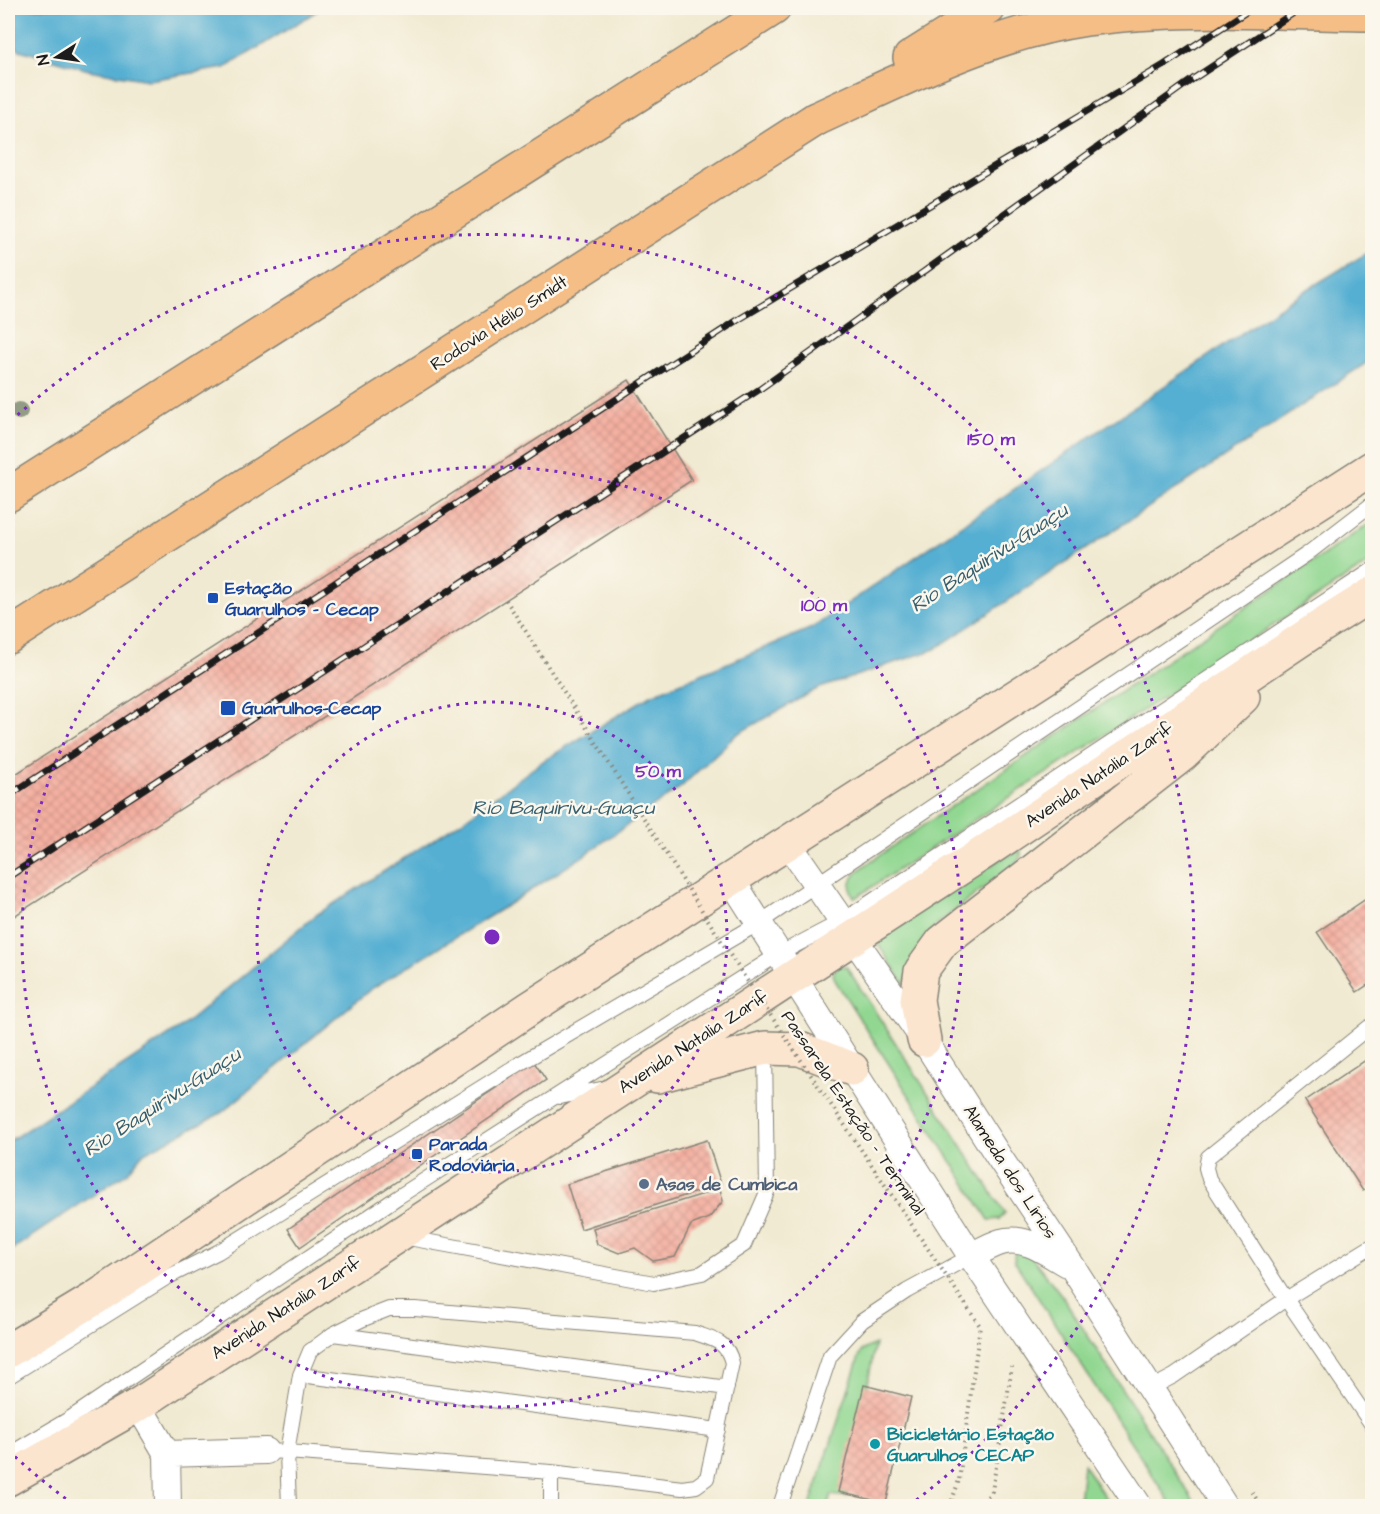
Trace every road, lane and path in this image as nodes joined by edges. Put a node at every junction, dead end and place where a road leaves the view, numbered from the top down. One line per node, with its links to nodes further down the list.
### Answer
1 (774, 8): 6 (main road)
2 (989, 8): 4 (main road, Rodovia Hélio Smidt)
3 (1372, 14): 4 (main road)
4 (816, 119): 12 (main road, Rodovia Hélio Smidt)
5 (1372, 468): 13 (main road)
6 (8, 495)
7 (1372, 504): 15 (lane)
8 (1372, 570): 17 (lane)
9 (1372, 594): 11 (main road, Avenida Natalia Zarif)
10 (506, 600): 49 (path, Passarela Estação - Terminal, bridge)
11 (1315, 630): 17 (main road, Avenida Natalia Zarif); 20 (main road)
12 (8, 637)
13 (787, 842): 14 (main road); 15 (street, Alameda dos Lírios)
14 (731, 879): 16 (street); 31 (main road)
15 (816, 885): 16 (lane); 17 (street, Alameda dos Lírios)
16 (759, 923): 18 (street); 34 (lane)
17 (847, 929): 18 (main road, Avenida Natalia Zarif); 20 (street, Alameda dos Lírios)
18 (786, 965): 22 (street); 23 (main road, Avenida Natalia Zarif); 24 (lane)
19 (1369, 1027): 29 (lane)
20 (924, 1040): 28 (street, Alameda dos Lírios)
21 (765, 1048): 22 (main road); 23 (main road); 25 (lane)
22 (852, 1069): 27 (street)
23 (629, 1083): 24 (lane); 25 (main road, Avenida Natalia Zarif)
24 (552, 1099): 42 (lane)
25 (396, 1236): 37 (main road, Avenida Natalia Zarif)
26 (1372, 1246): 29 (lane)
27 (971, 1256): 28 (street); 48 (lane); 51 (street)
28 (1073, 1268): 36 (street, Alameda dos Lírios)
29 (1286, 1299): 36 (lane); 38 (lane)
30 (333, 1334): 33 (lane); 35 (lane); 35 (lane)
31 (8, 1351)
32 (1013, 1360): 50 (path)
33 (300, 1375): 39 (lane); 40 (lane)
34 (8, 1377)
35 (727, 1389): 39 (lane)
36 (1149, 1389): 52 (street, Alameda dos Lírios)
37 (138, 1405): 41 (street); 44 (main road, Avenida Natalia Zarif)
38 (1372, 1425)
39 (718, 1430): 43 (lane)
40 (276, 1451): 41 (street); 43 (lane); 46 (lane)
41 (167, 1454): 45 (street)
42 (8, 1455)
43 (551, 1472): 47 (lane)
44 (8, 1479)
45 (168, 1506)
46 (289, 1506)
47 (551, 1506)
48 (780, 1506)
49 (950, 1506)
50 (980, 1506)
51 (1139, 1506)
52 (1225, 1506)

